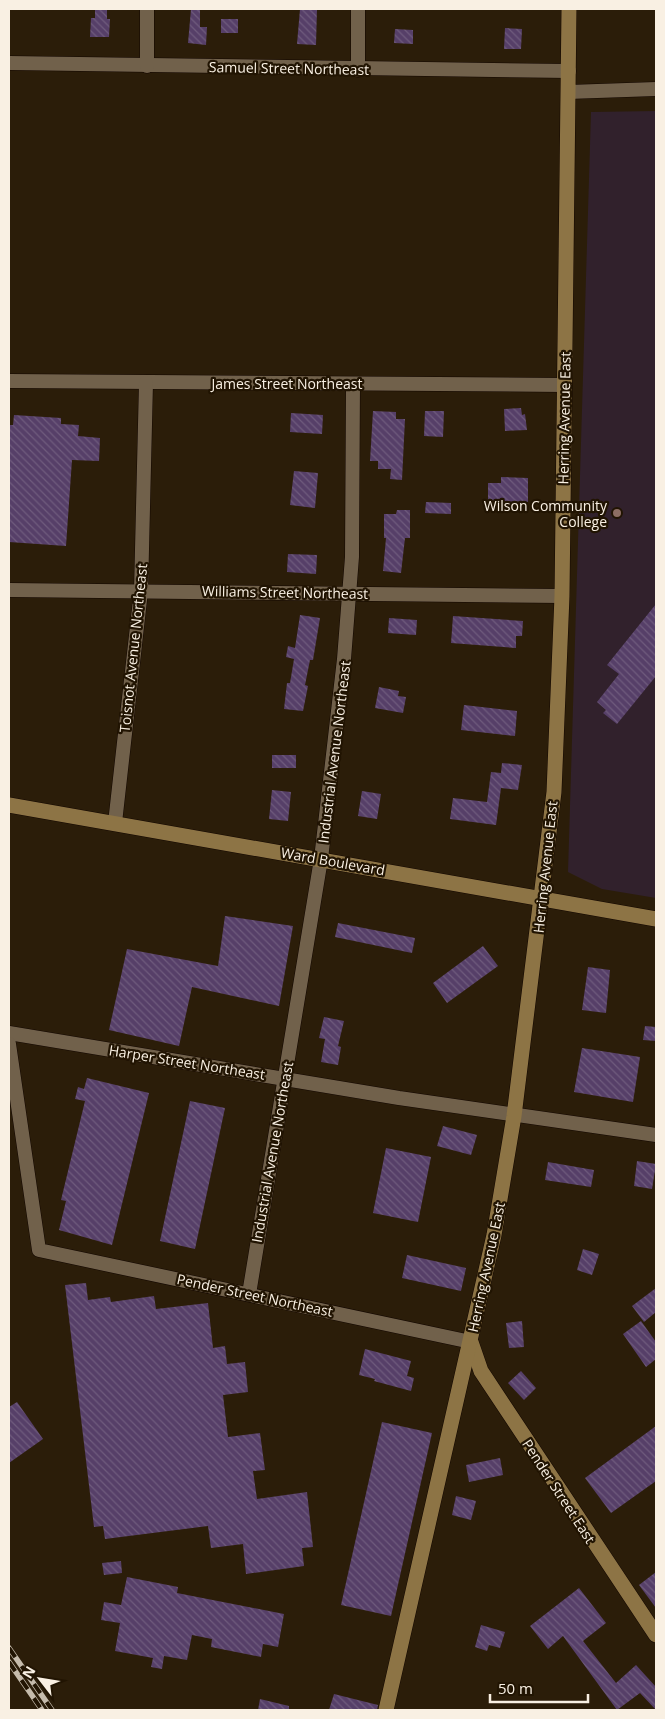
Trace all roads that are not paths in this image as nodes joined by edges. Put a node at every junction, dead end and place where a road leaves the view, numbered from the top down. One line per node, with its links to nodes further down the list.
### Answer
1 (148, 9): 5 (street)
2 (358, 9): 6 (street)
3 (568, 9): 7 (main road, Herring Avenue East)
4 (9, 63): 5 (street, Samuel Street Northeast)
5 (147, 66): 6 (street, Samuel Street Northeast)
6 (358, 70): 7 (street, Samuel Street Northeast)
7 (569, 71): 9 (main road, Herring Avenue East)
8 (656, 89): 9 (street)
9 (568, 92): 13 (main road, Herring Avenue East)
10 (9, 381): 11 (street, James Street Northeast)
11 (146, 383): 12 (street, James Street Northeast); 15 (street, Toisnot Avenue Northeast)
12 (353, 384): 13 (street, James Street Northeast); 16 (street, Industrial Avenue Northeast)
13 (564, 385): 17 (main road, Herring Avenue East)
14 (9, 590): 15 (street, Williams Street Northeast)
15 (141, 591): 16 (street, Williams Street Northeast); 19 (street, Toisnot Avenue Northeast)
16 (351, 592): 17 (street, Williams Street Northeast); 20 (street, Industrial Avenue Northeast)
17 (562, 596): 21 (main road, Herring Avenue East)
18 (9, 805): 19 (main road, Ward Boulevard)
19 (114, 823): 20 (main road, Ward Boulevard)
20 (321, 859): 21 (main road, Ward Boulevard); 25 (street, Industrial Avenue Northeast)
21 (542, 899): 22 (main road, Ward Boulevard); 26 (main road, Herring Avenue East)
22 (656, 919)
23 (9, 1033): 25 (street, Harper Street Northeast)
24 (9, 1044): 28 (street, Pender Street Northeast)
25 (285, 1078): 26 (street, Harper Street Northeast); 28 (street, Industrial Avenue Northeast)
26 (514, 1116): 27 (street, Harper Street Northeast); 29 (main road, Herring Avenue East)
27 (656, 1135)
28 (249, 1294): 29 (street, Pender Street Northeast)
29 (470, 1342): 30 (main road, Pender Street East); 31 (main road, Herring Avenue East)
30 (656, 1635)
31 (386, 1710)

